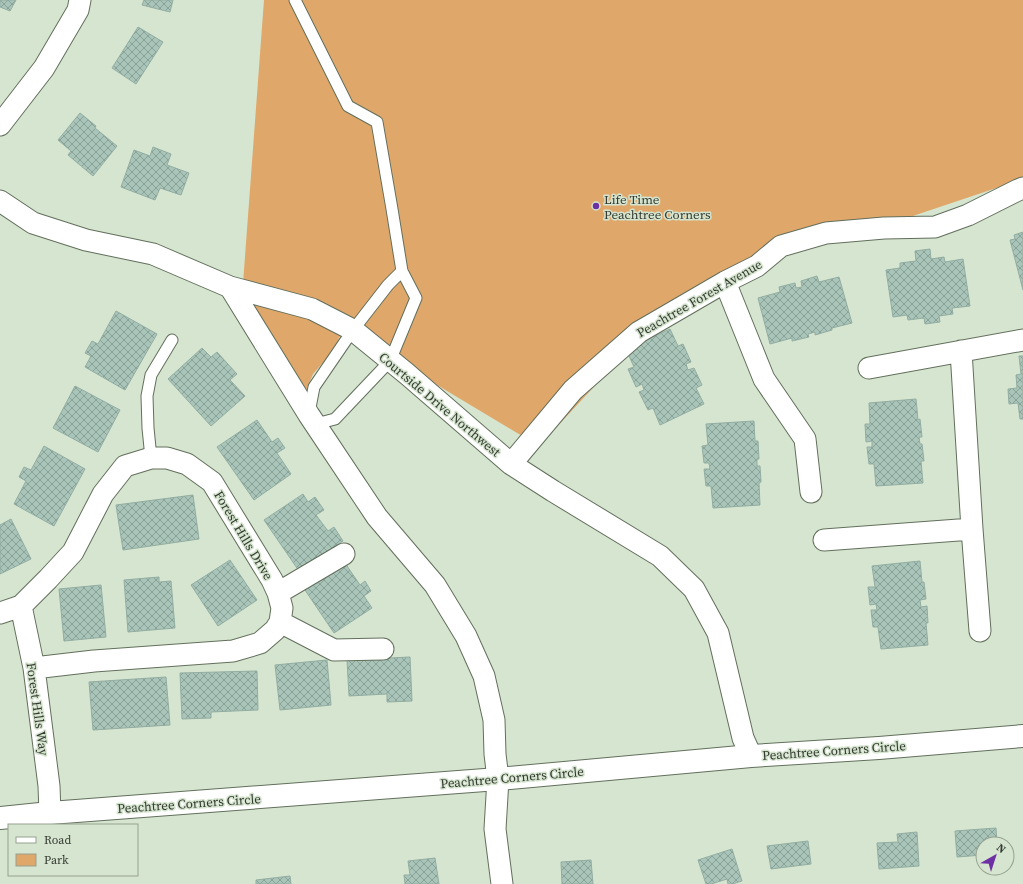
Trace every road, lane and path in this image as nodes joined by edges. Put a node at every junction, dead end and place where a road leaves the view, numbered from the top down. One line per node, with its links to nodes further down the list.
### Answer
1 (80, 0): 3 (street)
2 (295, 0): 6 (lane)
3 (0, 125)
4 (1023, 188): 7 (street, Peachtree Forest Avenue)
5 (0, 201): 8 (street, Courtside Drive Northwest)
6 (402, 271): 9 (lane); 13 (lane)
7 (725, 282): 17 (street, Peachtree Forest Avenue); 18 (street)
8 (230, 287): 9 (street, Courtside Drive Northwest); 15 (street)
9 (353, 330): 13 (street, Courtside Drive Northwest); 15 (lane)
10 (172, 340): 16 (lane)
11 (1023, 340): 12 (street)
12 (961, 351): 14 (street); 19 (street)
13 (390, 361): 15 (lane); 17 (street, Courtside Drive Northwest)
14 (868, 368)
15 (312, 420): 31 (street)
16 (151, 458): 22 (street, Forest Hills Drive); 23 (street, Forest Hills Drive)
17 (510, 464): 30 (street, Courtside Drive Northwest)
18 (810, 492)
19 (972, 529): 20 (street); 26 (street)
20 (824, 540)
21 (344, 554): 22 (street)
22 (278, 593): 25 (street, Forest Hills Drive)
23 (21, 606): 24 (street, Forest Hills Drive); 28 (street, Forest Hills Way)
24 (0, 613)
25 (280, 622): 27 (street); 28 (street)
26 (980, 631)
27 (383, 648)
28 (34, 668): 32 (street, Forest Hills Way)
29 (1023, 736): 30 (street, Peachtree Corners Circle)
30 (751, 756): 31 (street, Peachtree Corners Circle)
31 (498, 779): 32 (street, Peachtree Corners Circle); 34 (street)
32 (50, 813): 33 (street, Peachtree Corners Circle)
33 (0, 818)
34 (502, 884)

